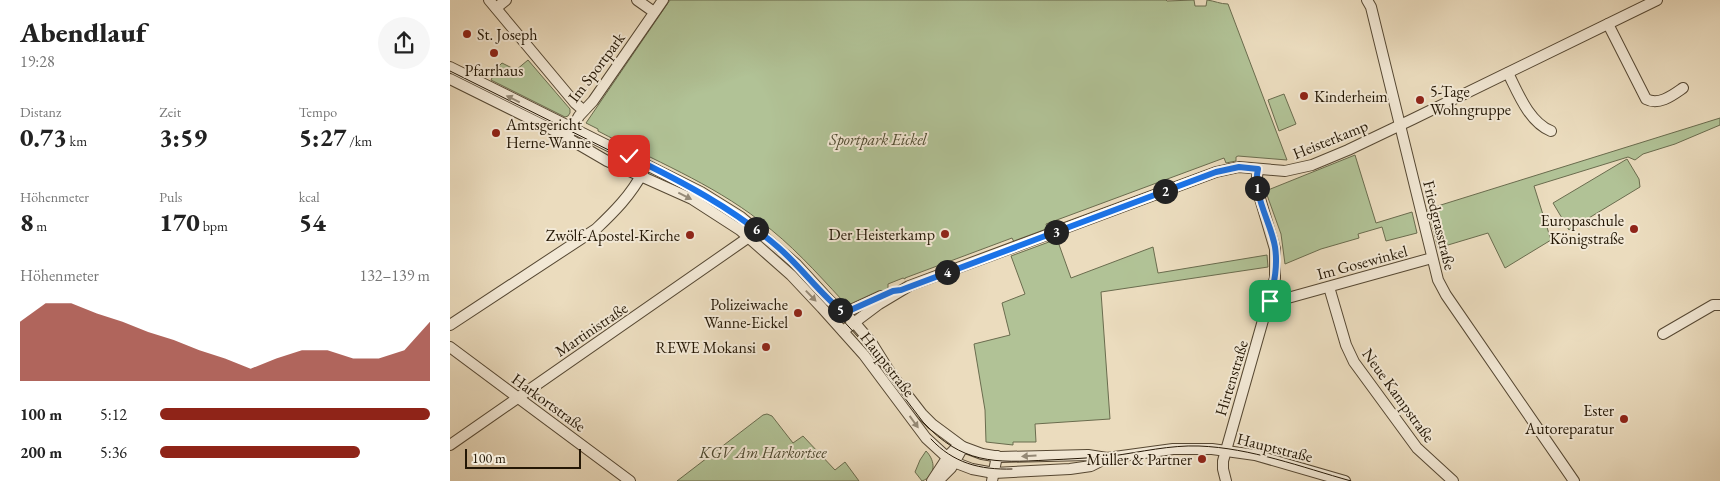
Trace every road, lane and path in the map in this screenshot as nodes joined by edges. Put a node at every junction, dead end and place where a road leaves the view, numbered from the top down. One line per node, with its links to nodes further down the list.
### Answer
1 (506, 0): 6 (street)
2 (637, 0): 7 (street)
3 (663, 0): 7 (street, Im Sportpark)
4 (1368, 0): 14 (street, Friedgrasstraße)
5 (1657, 0): 8 (street, Heisterkamp)
6 (492, 4): 13 (street)
7 (654, 12): 13 (street, Im Sportpark)
8 (1608, 24): 10 (street, Heisterkamp); 12 (street)
9 (450, 67): 16 (street, Hauptstraße, one-way to 9)
10 (1508, 73): 14 (street, Heisterkamp); 15 (street)
11 (450, 79): 16 (street, Hauptstraße)
12 (1683, 88)
13 (583, 110): 16 (street, Im Sportpark)
14 (1400, 125): 18 (street, Heisterkamp); 21 (street, Friedgrasstraße)
15 (1551, 132)
16 (570, 133): 17 (street, Hauptstraße); 19 (street, Hauptstraße)
17 (646, 165): 19 (street); 26 (street, Hauptstraße)
18 (1258, 169): 23 (street, Heisterkamp); 24 (street, Hirtenstraße)
19 (640, 176): 20 (street, Hauptstraße, one-way to 20); 29 (street)
20 (749, 237): 27 (street, Hauptstraße, one-way to 27); 33 (street, Martinistraße)
21 (1432, 258): 22 (street, Im Gosewinkel); 47 (street, Friedgrasstraße)
22 (1328, 287): 24 (street, Im Gosewinkel); 46 (street, Neue Kampstraße)
23 (901, 290): 26 (street, Heisterkamp); 28 (street, Heisterkamp)
24 (1270, 301): 36 (street, Hirtenstraße)
25 (1720, 305): 31 (street)
26 (844, 313): 27 (street, Heisterkamp); 28 (street, Hauptstraße)
27 (832, 319): 30 (street, Hauptstraße)
28 (854, 322): 30 (street, Heisterkamp); 35 (street, Hauptstraße)
29 (450, 325)
30 (843, 331): 39 (street, Hauptstraße, one-way to 39)
31 (1663, 334)
32 (450, 347): 33 (street, Harkortstraße)
33 (517, 397): 34 (street, Martinistraße); 41 (street, Harkortstraße)
34 (450, 445)
35 (961, 446): 37 (street, Hauptstraße); 39 (street)
36 (1226, 450): 38 (street, Hauptstraße); 44 (street, Hirtenstraße); 45 (street, Hauptstraße)
37 (998, 456): 38 (street, Hauptstraße, one-way to 37); 40 (street)
38 (1107, 458): 40 (street, Hauptstraße)
39 (951, 461): 40 (street, Hauptstraße); 42 (street); 43 (street)
40 (996, 477)
41 (630, 481)
42 (932, 481)
43 (938, 481)
44 (1226, 481)
45 (1345, 481)
46 (1453, 481)
47 (1574, 481)

